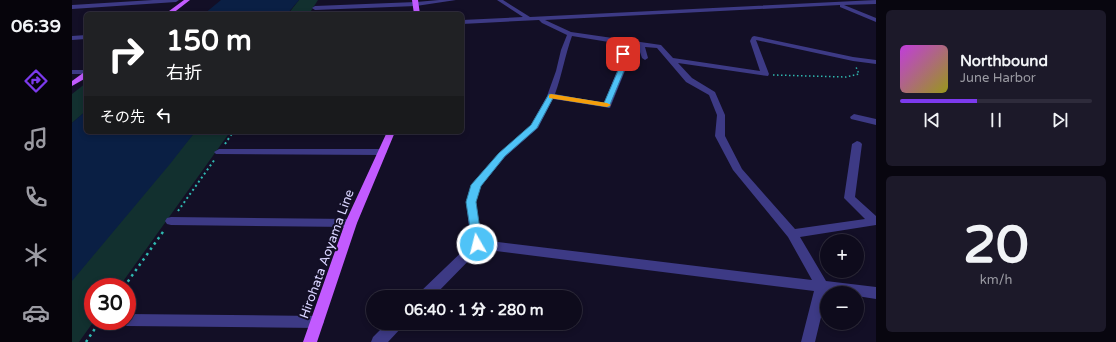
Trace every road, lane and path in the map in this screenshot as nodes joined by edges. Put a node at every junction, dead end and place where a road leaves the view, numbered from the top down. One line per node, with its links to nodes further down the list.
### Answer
1 (81, 0): 13 (street)
2 (176, 0): 13 (street)
3 (187, 0): 15 (main road)
4 (453, 0): 8 (street)
5 (500, 0): 17 (street)
6 (818, 0): 11 (street)
7 (851, 0): 10 (street)
8 (416, 2): 14 (street)
9 (876, 2): 10 (street)
10 (859, 3): 12 (street)
11 (830, 4): 12 (street); 16 (street)
12 (838, 4): 18 (street)
13 (72, 6)
14 (315, 8)
15 (171, 12)
16 (540, 18): 17 (street); 20 (street)
17 (529, 19): 19 (street)
18 (876, 20)
19 (464, 22)
20 (570, 34): 23 (street); 34 (street)
21 (84, 37): 22 (street)
22 (72, 38)
23 (624, 42): 24 (street); 34 (street)
24 (641, 45): 25 (street); 27 (street)
25 (645, 58)
26 (854, 58): 28 (street); 31 (path); 31 (street)
27 (673, 60): 31 (street); 45 (street)
28 (875, 63)
29 (72, 72): 30 (street)
30 (84, 73)
31 (765, 74)
32 (84, 75): 33 (main road)
33 (72, 84)
34 (551, 96): 46 (street)
35 (854, 117): 36 (street)
36 (876, 122)
37 (232, 134): 40 (path)
38 (390, 134): 41 (main road, Hirohata Aoyama Line)
39 (857, 144): 43 (street)
40 (219, 152): 41 (street); 42 (path)
41 (382, 152): 44 (main road, Hirohata Aoyama Line)
42 (171, 221): 44 (street); 47 (path)
43 (876, 221): 45 (street)
44 (351, 223): 54 (main road, Hirohata Aoyama Line)
45 (792, 234): 48 (street)
46 (477, 244): 48 (street); 49 (street)
47 (130, 278)
48 (822, 286)
49 (431, 290)
50 (864, 291): 51 (street)
51 (876, 293)
52 (820, 294): 60 (street)
53 (136, 320): 54 (street)
54 (317, 322): 58 (main road, Hirohata Aoyama Line)
55 (94, 330): 57 (path)
56 (390, 330): 59 (street)
57 (86, 342)
58 (310, 342)
59 (378, 342)
60 (808, 342)

